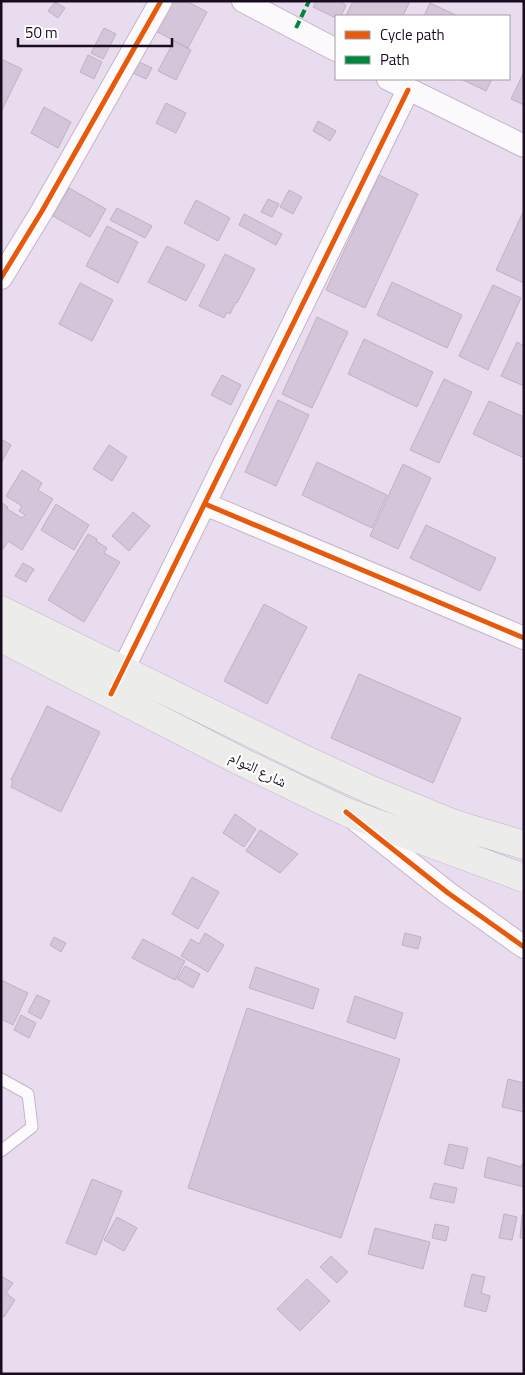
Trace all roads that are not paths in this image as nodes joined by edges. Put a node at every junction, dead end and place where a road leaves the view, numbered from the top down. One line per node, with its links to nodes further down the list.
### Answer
1 (161, 1): 7 (street)
2 (243, 1): 3 (street)
3 (335, 49)
4 (390, 80): 5 (street)
5 (408, 90): 6 (street); 8 (street)
6 (524, 146)
7 (1, 278)
8 (205, 504): 11 (street); 12 (street)
9 (1, 610): 12 (main road, شارع التوام)
10 (1, 638): 13 (main road, شارع التوام)
11 (524, 638)
12 (124, 669): 13 (street); 15 (main road, شارع التوام)
13 (111, 694): 14 (main road, شارع التوام)
14 (346, 812): 16 (main road, شارع التوام); 17 (street)
15 (524, 845)
16 (524, 878)
17 (524, 947)
18 (1, 1078): 19 (lane)
19 (1, 1151)

